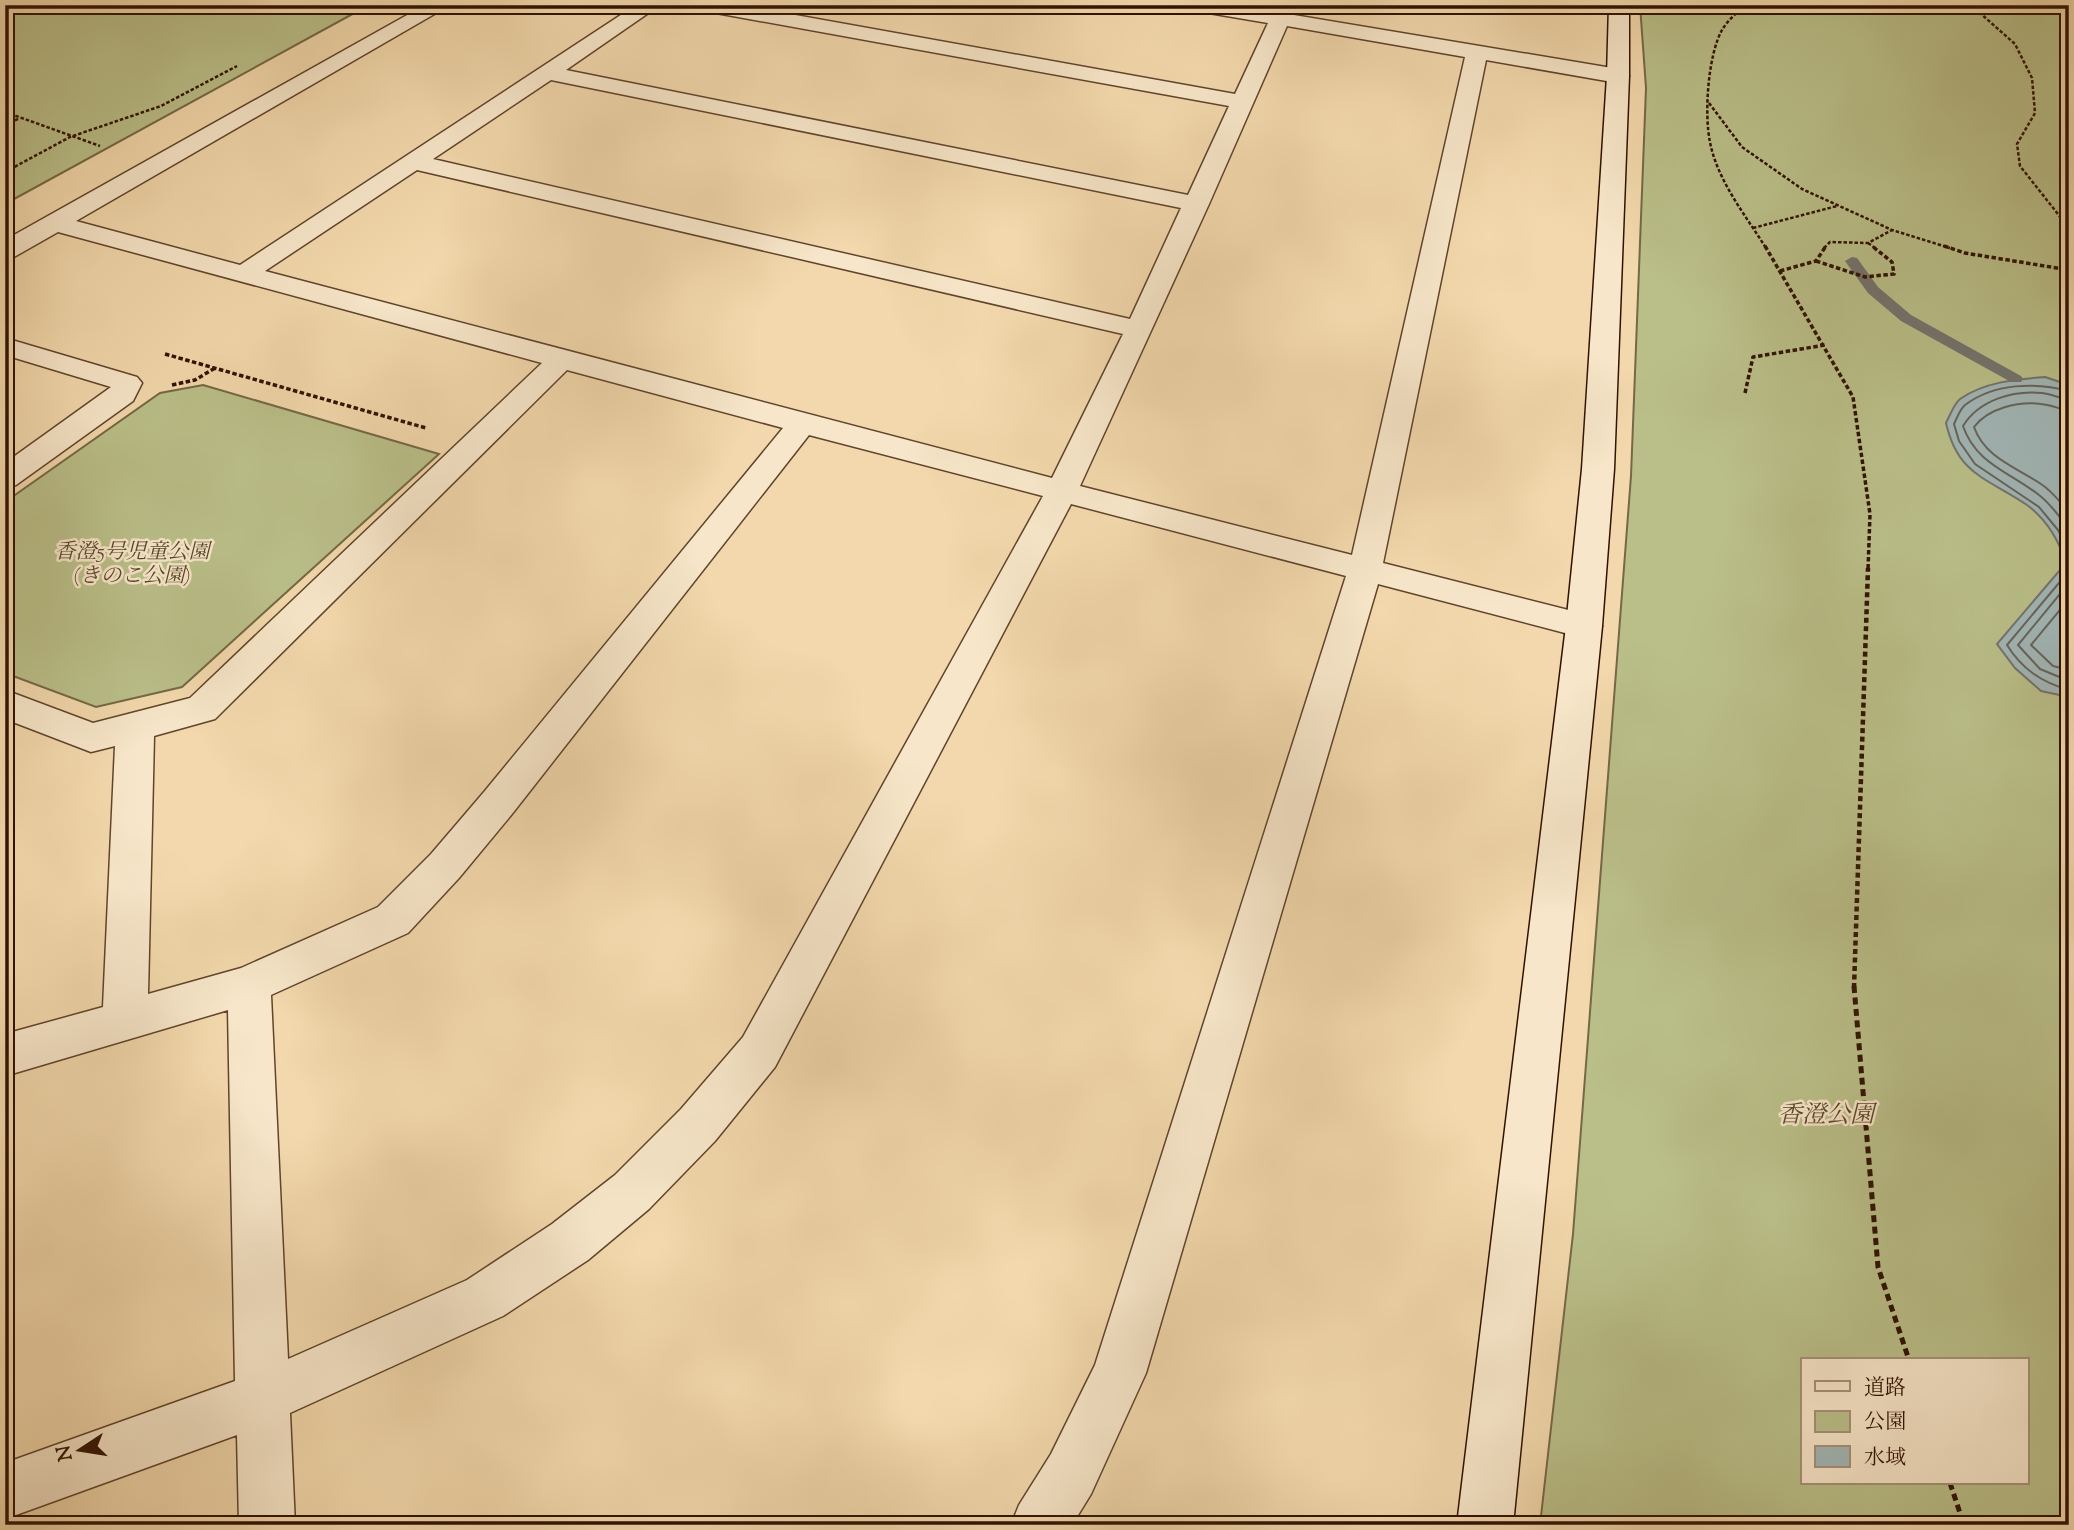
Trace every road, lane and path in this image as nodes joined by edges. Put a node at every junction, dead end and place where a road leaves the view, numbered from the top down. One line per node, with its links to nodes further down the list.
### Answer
1 (440, 5): 25 (street)
2 (650, 5): 13 (street)
3 (705, 5): 15 (street)
4 (1197, 5): 9 (street)
5 (1619, 5): 14 (street)
6 (1744, 5): 16 (path)
7 (1970, 5): 27 (path)
8 (2057, 5): 10 (path)
9 (1280, 19): 11 (street); 15 (street)
10 (2069, 28)
11 (1477, 52): 14 (street); 45 (street)
12 (245, 62): 20 (path)
13 (548, 73): 21 (street); 23 (street)
14 (1618, 76): 46 (street)
15 (1242, 102): 23 (street)
16 (1708, 103): 24 (path); 26 (path)
17 (5, 112): 18 (path)
18 (20, 117): 19 (path); 20 (path)
19 (5, 125)
20 (70, 137): 22 (path)
21 (413, 162): 34 (street); 35 (street)
22 (5, 172)
23 (1197, 204): 35 (street)
24 (1838, 205): 26 (path); 28 (path)
25 (55, 223): 30 (street); 34 (street)
26 (1753, 228): 33 (path)
27 (2069, 228)
28 (1892, 230): 29 (path); 32 (path)
29 (1868, 243): 31 (path); 31 (path)
30 (5, 251)
31 (1816, 261): 33 (path)
32 (2069, 270)
33 (1780, 271): 36 (path)
34 (245, 273): 39 (street)
35 (1139, 329): 44 (street)
36 (1825, 345): 40 (path); 52 (path)
37 (5, 346): 43 (street)
38 (163, 353): 42 (path)
39 (563, 358): 41 (street); 42 (street)
40 (1745, 393)
41 (802, 424): 44 (street); 49 (street)
42 (474, 442): 48 (street)
43 (5, 478)
44 (1061, 492): 45 (street); 53 (street)
45 (1365, 570): 46 (street); 57 (street)
46 (1584, 626): 58 (street)
47 (5, 704): 48 (street)
48 (135, 727): 50 (street)
49 (249, 985): 50 (street); 53 (street)
50 (125, 1020): 51 (street)
51 (5, 1055)
52 (1908, 1358)
53 (263, 1398): 55 (street); 56 (street)
54 (1950, 1484): 59 (path)
55 (5, 1491)
56 (267, 1525)
57 (1040, 1525)
58 (1485, 1525)
59 (1964, 1525)

